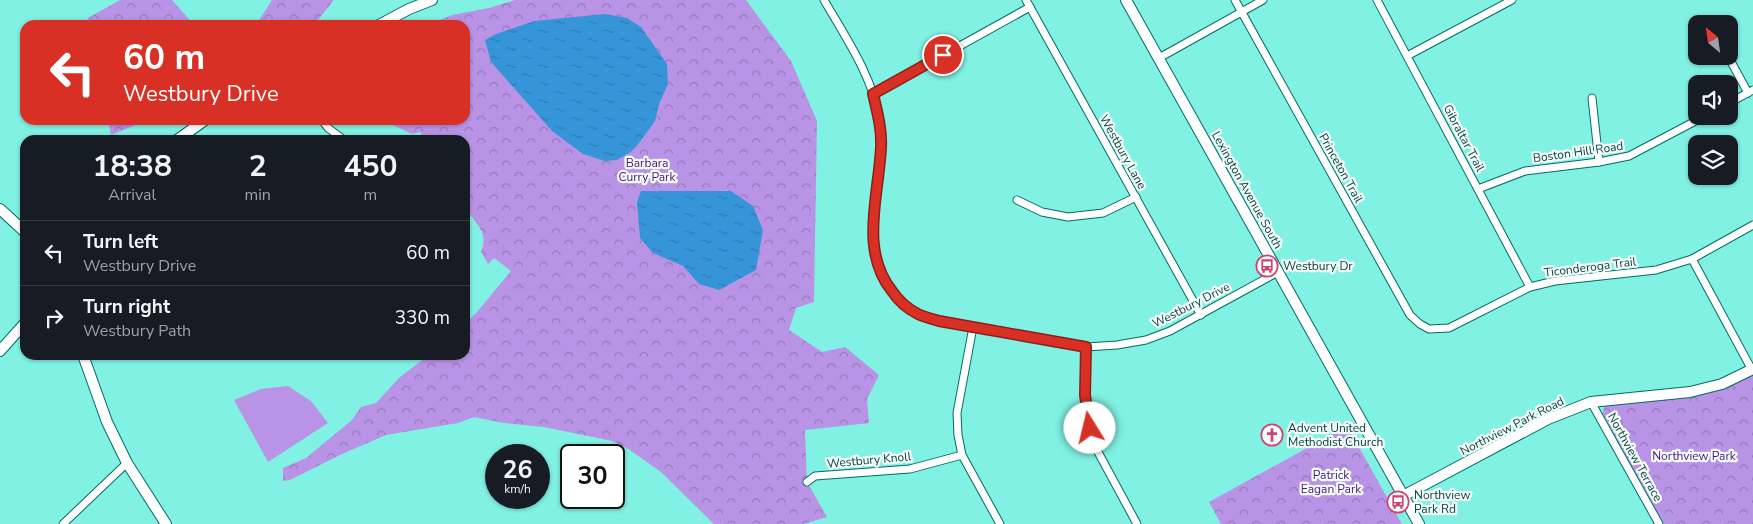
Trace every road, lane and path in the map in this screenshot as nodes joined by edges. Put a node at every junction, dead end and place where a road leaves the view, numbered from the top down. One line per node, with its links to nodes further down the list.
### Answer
1 (432, 0): 11 (street)
2 (824, 0): 16 (street, Westbury Drive)
3 (1026, 0): 9 (street, Westbury Lane)
4 (1126, 0): 13 (street, Lexington Avenue South)
5 (1235, 0): 10 (street, Princeton Trail)
6 (1263, 0): 10 (street)
7 (1377, 0): 12 (street, Gibraltar Trail)
8 (1512, 0): 12 (street)
9 (1030, 7): 16 (street); 26 (street, Westbury Lane)
10 (1241, 12): 13 (street); 37 (street, Princeton Trail)
11 (388, 20)
12 (1407, 56): 25 (street, Gibraltar Trail)
13 (1159, 58): 32 (street, Lexington Avenue South)
14 (1734, 65): 15 (street)
15 (1751, 91): 18 (street)
16 (873, 94): 35 (street, Westbury Drive)
17 (1592, 98): 24 (street)
18 (1738, 98)
19 (198, 125): 22 (street)
20 (326, 125): 23 (street)
21 (1688, 125): 24 (street, Boston Hill Road)
22 (184, 135)
23 (337, 135)
24 (1599, 162): 25 (street, Boston Hill Road)
25 (1478, 189): 33 (street, Gibraltar Trail)
26 (1136, 197): 27 (street); 34 (street, Westbury Lane)
27 (1016, 200)
28 (0, 210): 30 (street)
29 (1753, 225): 31 (street, Ticonderoga Trail)
30 (20, 228)
31 (1692, 259): 33 (street, Ticonderoga Trail); 41 (street)
32 (1278, 272): 34 (street, Westbury Drive); 46 (street, Lexington Avenue South)
33 (1530, 286): 37 (street, Ticonderoga Trail)
34 (1201, 314): 38 (street, Westbury Drive)
35 (973, 328): 38 (street, Westbury Drive); 43 (street)
36 (20, 329): 39 (street)
37 (1429, 329)
38 (1086, 347): 50 (street)
39 (0, 351)
40 (85, 360): 44 (street)
41 (1753, 370): 42 (street, Northview Park Road)
42 (1592, 402): 46 (street, Northview Park Road); 52 (street, Northview Terrace)
43 (962, 455): 45 (street, Westbury Knoll); 49 (street)
44 (127, 463): 47 (street); 48 (street)
45 (807, 482)
46 (1403, 496): 51 (street, Lexington Avenue South)
47 (63, 524)
48 (166, 524)
49 (1000, 524)
50 (1138, 524)
51 (1419, 524)
52 (1659, 524)

